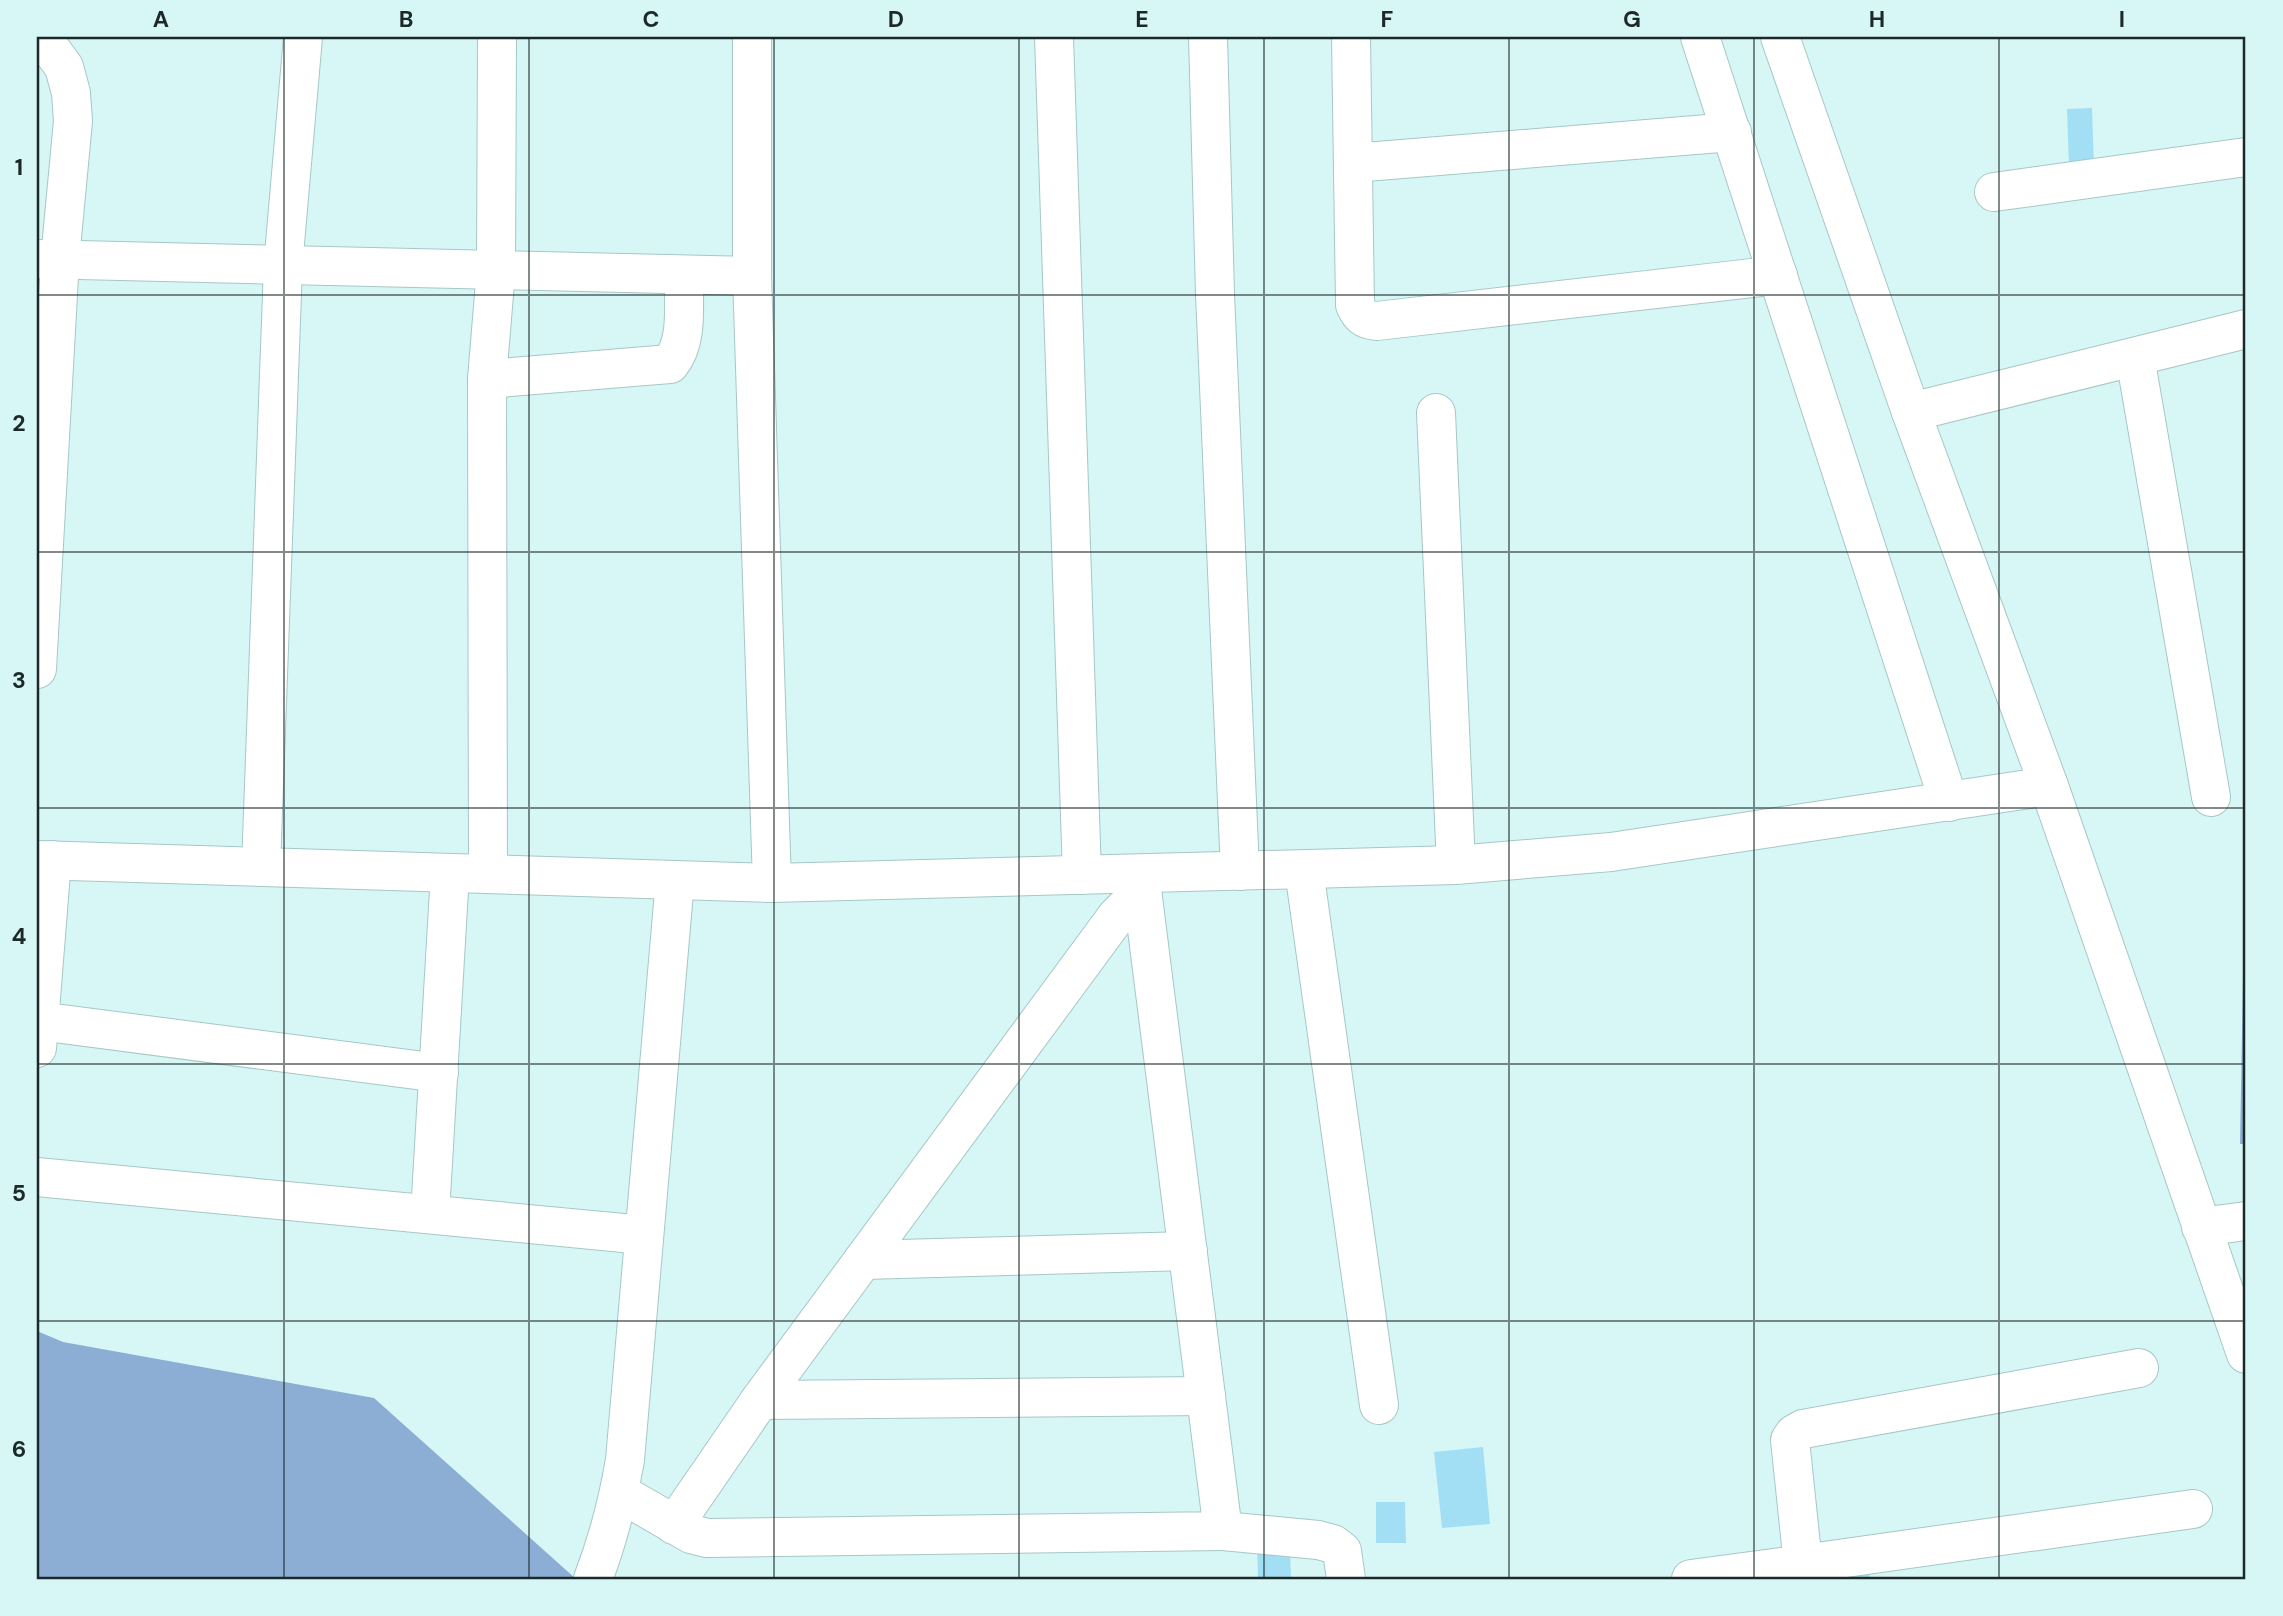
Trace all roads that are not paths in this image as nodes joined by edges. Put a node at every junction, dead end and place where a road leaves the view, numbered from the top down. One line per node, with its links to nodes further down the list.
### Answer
1 (43, 37): 14 (street)
2 (303, 37): 15 (street)
3 (497, 37): 16 (street)
4 (752, 37): 19 (street)
5 (1054, 37): 36 (street)
6 (1208, 37): 33 (street)
7 (1351, 37): 12 (street)
8 (1700, 37): 10 (street)
9 (1780, 37): 23 (street)
10 (1732, 132): 12 (street); 17 (street)
11 (2246, 158): 13 (street)
12 (1353, 163): 17 (street)
13 (1994, 192)
14 (49, 259): 15 (street); 25 (street)
15 (283, 266): 16 (street); 31 (street)
16 (496, 270): 18 (street); 22 (street)
17 (1778, 275): 28 (street)
18 (684, 276): 19 (street); 22 (street)
19 (752, 276): 38 (street)
20 (2246, 329): 21 (street)
21 (2135, 357): 23 (street); 27 (street)
22 (487, 379): 35 (street)
23 (1912, 412): 26 (street)
24 (1436, 413): 30 (street)
25 (37, 669)
26 (2049, 786): 28 (street); 45 (street)
27 (2211, 797)
28 (1949, 802): 30 (street)
29 (44, 860): 31 (street); 40 (street)
30 (1456, 865): 32 (street)
31 (261, 867): 34 (street)
32 (1304, 870): 33 (street); 53 (street)
33 (1240, 871): 39 (street)
34 (450, 873): 35 (street); 41 (street)
35 (488, 874): 37 (street)
36 (1082, 875): 38 (street); 39 (street)
37 (675, 880): 38 (street); 46 (street)
38 (772, 883)
39 (1142, 887): 47 (street); 48 (street)
40 (38, 1035): 41 (street)
41 (439, 1073): 43 (street)
42 (37, 1177): 43 (street)
43 (430, 1214): 46 (street)
44 (2246, 1221): 45 (street)
45 (2201, 1227): 49 (street)
46 (645, 1235): 54 (street)
47 (1188, 1251): 48 (street); 51 (street)
48 (863, 1260): 52 (street)
49 (2246, 1354)
50 (2139, 1368): 58 (street)
51 (1206, 1396): 52 (street); 57 (street)
52 (760, 1400): 56 (street)
53 (1380, 1405)
54 (620, 1493): 56 (street); 59 (street)
55 (2193, 1509): 58 (street)
56 (674, 1525): 57 (street)
57 (1223, 1531): 60 (street)
58 (1804, 1572): 61 (street)
59 (593, 1579)
60 (1346, 1579)
61 (1691, 1579)

